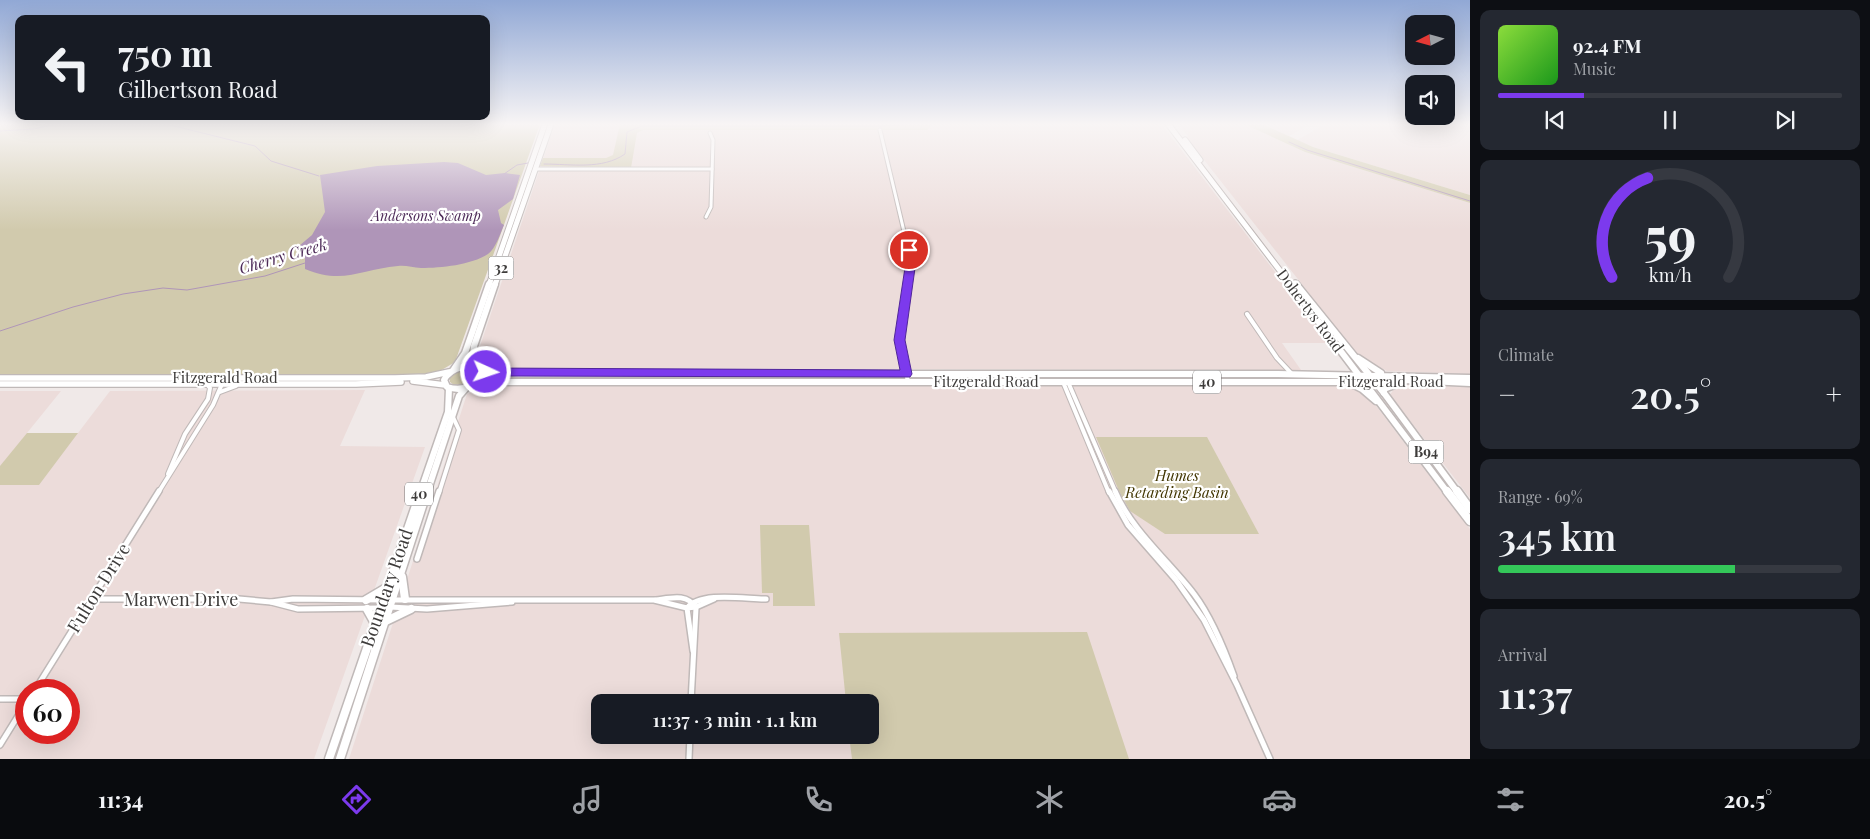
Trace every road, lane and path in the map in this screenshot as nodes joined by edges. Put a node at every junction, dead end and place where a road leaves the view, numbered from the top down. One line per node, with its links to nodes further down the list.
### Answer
1 (535, 159): 7 (main road, 32)
2 (536, 159): 7 (main road, 32)
3 (712, 159): 8 (street)
4 (887, 159): 18 (street)
5 (1196, 159): 10 (main road, Dohertys Road / B94)
6 (1199, 159): 10 (main road, Dohertys Road / B94)
7 (532, 169): 8 (street); 15 (main road, 32); 16 (main road, 32)
8 (712, 169): 9 (street)
9 (706, 217)
10 (1242, 218): 11 (main road, Dohertys Road / B94)
11 (1279, 266): 13 (main road, Dohertys Road / B94); 14 (main road, Dohertys Road / B94)
12 (1247, 314): 20 (street)
13 (1348, 349): 21 (main road, Dohertys Road / B94); 22 (main road)
14 (1349, 362): 23 (main road); 24 (main road, Dohertys Road / B94)
15 (452, 370): 16 (main road, 40); 26 (main road, Fitzgerald Road); 40 (main road, 40)
16 (474, 370): 17 (main road, Fitzgerald Road / 40); 41 (main road, 40)
17 (690, 373): 18 (main road, Fitzgerald Road / 40); 30 (main road)
18 (906, 374): 19 (main road, Fitzgerald Road / 40); 31 (street)
19 (1062, 374): 20 (main road, Fitzgerald Road / 40); 32 (main road)
20 (1292, 374): 23 (main road, Fitzgerald Road / 40)
21 (1368, 374): 22 (main road, Fitzgerald Road / 40); 24 (main road, Fitzgerald Road / 40); 29 (main road, Dohertys Road / B94)
22 (1390, 374): 27 (main road, Fitzgerald Road / 40)
23 (1330, 376): 24 (main road, Fitzgerald Road / 40)
24 (1360, 376): 34 (main road, Dohertys Road / B94)
25 (0, 378): 26 (main road, Fitzgerald Road)
26 (198, 378): 36 (street)
27 (1470, 378)
28 (1407, 380): 29 (main road, Fitzgerald Road / 40); 37 (main road, Fitzgerald Road / 40); 43 (main road)
29 (1374, 381): 34 (main road, Fitzgerald Road / 40); 43 (main road, Dohertys Road / B94)
30 (689, 382): 31 (main road, Fitzgerald Road / 40); 41 (main road, Fitzgerald Road / 40)
31 (908, 382): 32 (main road, Fitzgerald Road / 40)
32 (1066, 382): 33 (main road, Fitzgerald Road / 40); 44 (street); 45 (street)
33 (1346, 382): 34 (main road, Fitzgerald Road / 40); 46 (main road)
34 (1365, 382): 46 (main road, Dohertys Road / B94)
35 (206, 383): 36 (main road, Fitzgerald Road); 38 (main road, Fitzgerald Road); 49 (street, Fulton Drive)
36 (222, 383): 39 (main road, Fitzgerald Road); 42 (street, Fulton Drive)
37 (1470, 383)
38 (0, 384)
39 (251, 384): 40 (main road, Fitzgerald Road); 42 (street)
40 (447, 386): 41 (main road, 40); 65 (main road, Boundary Road / 40)
41 (469, 386): 47 (main road, Boundary Road / 40)
42 (220, 392): 48 (street, Fulton Drive)
43 (1384, 393): 51 (main road, Dohertys Road / B94)
44 (1071, 404): 45 (street); 53 (street)
45 (1078, 404): 52 (street)
46 (1389, 413): 50 (main road, Dohertys Road / B94)
47 (452, 415): 59 (street, Boundary Road); 60 (main road, Boundary Road / 40)
48 (195, 433): 49 (street); 54 (street, Fulton Drive)
49 (185, 434): 54 (street, Fulton Drive)
50 (1428, 467): 51 (main road); 55 (main road, Dohertys Road / B94)
51 (1437, 467): 56 (main road, Dohertys Road / B94)
52 (1104, 468): 53 (street); 62 (street)
53 (1098, 469): 63 (street)
54 (162, 485): 66 (street, Fulton Drive)
55 (1456, 502): 56 (main road); 58 (main road, Dohertys Road / B94)
56 (1464, 502): 57 (main road, Dohertys Road / B94)
57 (1470, 509)
58 (1470, 521)
59 (425, 533): 60 (street, Boundary Road); 61 (street, Boundary Road)
60 (412, 539): 64 (main road, Boundary Road / 40)
61 (417, 559)
62 (1173, 566): 63 (street); 76 (street)
63 (1166, 569): 77 (street)
64 (401, 576): 67 (main road); 74 (main road, Boundary Road / 40)
65 (389, 587): 73 (main road); 74 (main road, Boundary Road / 40)
66 (92, 599): 71 (street, Marwen Drive); 84 (street, Fulton Drive)
67 (405, 599): 68 (street); 74 (street)
68 (443, 599): 72 (street); 80 (street)
69 (766, 599): 75 (street)
70 (654, 600): 72 (street); 75 (street); 78 (street)
71 (271, 602): 73 (street, Marwen Drive); 73 (street, Marwen Drive)
72 (517, 602): 80 (street)
73 (366, 604): 74 (street, Marwen Drive); 74 (street, Marwen Drive); 82 (main road)
74 (387, 604): 79 (street); 81 (main road, Boundary Road / 40); 82 (main road, Boundary Road / 40)
75 (694, 605): 78 (street); 83 (street)
76 (1202, 606): 77 (street); 85 (street)
77 (1195, 607): 85 (street)
78 (687, 608): 83 (street)
79 (411, 609): 80 (street); 81 (main road)
80 (441, 609)
81 (386, 621): 93 (main road, Boundary Road / 40)
82 (376, 625): 92 (main road, Boundary Road / 40)
83 (693, 651): 86 (street)
84 (42, 679)
85 (1235, 680): 95 (street)
86 (691, 694)
87 (0, 699): 88 (street)
88 (15, 699)
89 (15, 721): 91 (street)
90 (690, 744): 94 (street)
91 (0, 746)
92 (329, 759)
93 (340, 759)
94 (689, 759)
95 (1270, 759)

